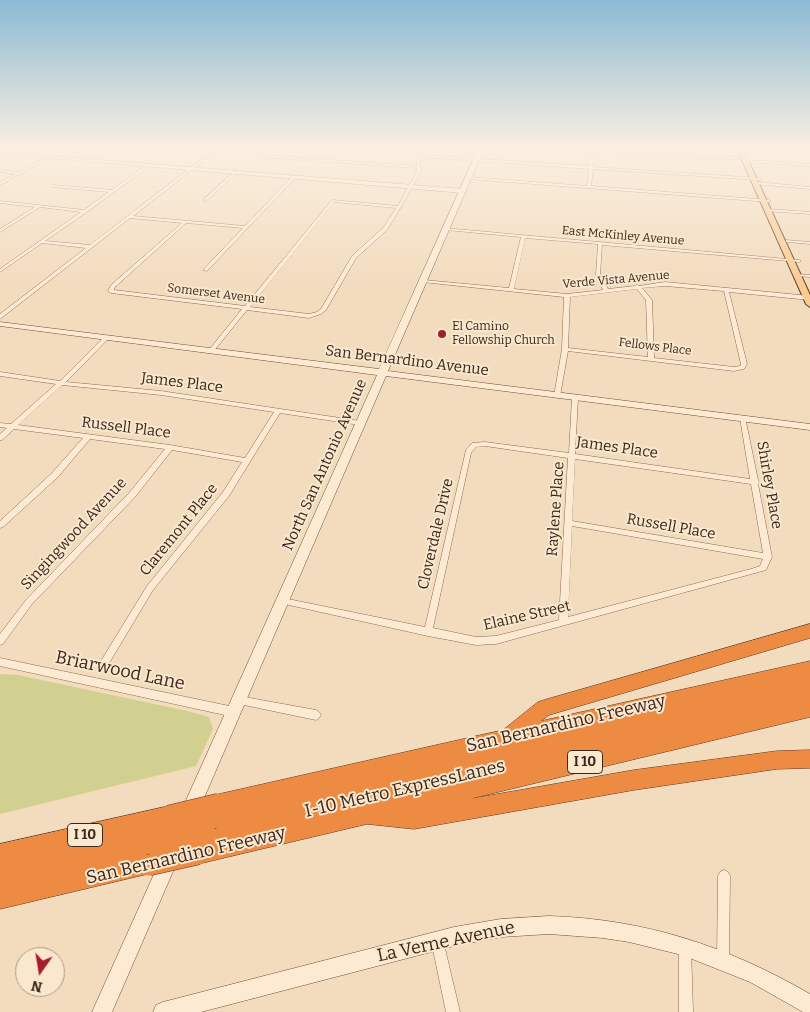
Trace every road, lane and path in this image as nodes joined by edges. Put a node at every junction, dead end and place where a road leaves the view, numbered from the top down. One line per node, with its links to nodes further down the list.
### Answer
1 (106, 196): 15 (street)
2 (157, 196): 17 (street)
3 (209, 196): 9 (street)
4 (275, 196): 19 (street)
5 (405, 196): 13 (street)
6 (461, 196): 20 (main road, North San Antonio Avenue)
7 (706, 196): 10 (street)
8 (765, 196): 10 (main road)
9 (205, 200)
10 (767, 201): 14 (main road)
11 (0, 202): 12 (street)
12 (39, 206): 15 (street); 21 (street)
13 (399, 207): 40 (street); 40 (street, Somerset Avenue)
14 (770, 210): 16 (street); 23 (main road); 28 (main road)
15 (86, 211): 24 (street)
16 (810, 213)
17 (131, 217): 18 (street); 27 (street)
18 (185, 222): 19 (street); 40 (street, Somerset Avenue)
19 (244, 227): 29 (street)
20 (446, 229): 22 (street, East McKinley Avenue); 32 (main road, North San Antonio Avenue)
21 (0, 231)
22 (522, 236): 26 (street, East McKinley Avenue); 35 (street)
23 (788, 241): 25 (street); 28 (main road)
24 (41, 242): 27 (street); 30 (street)
25 (810, 243)
26 (600, 244): 28 (street, East McKinley Avenue); 37 (street)
27 (91, 247): 41 (street)
28 (794, 261): 31 (main road)
29 (204, 270)
30 (0, 271)
31 (803, 275): 34 (main road); 39 (main road)
32 (424, 281): 35 (street, Verde Vista Avenue); 47 (main road, North San Antonio Avenue)
33 (638, 286): 36 (street, Verde Vista Avenue); 37 (street, Verde Vista Avenue); 46 (street)
34 (810, 288)
35 (511, 289): 38 (street, Verde Vista Avenue)
36 (726, 289): 39 (street, Verde Vista Avenue); 46 (street, Fellows Place)
37 (606, 291): 38 (street, Verde Vista Avenue)
38 (567, 296): 44 (street)
39 (809, 300)
40 (248, 308): 45 (street)
41 (0, 317)
42 (0, 324): 43 (main road, San Bernardino Avenue)
43 (106, 338): 45 (main road, San Bernardino Avenue); 49 (street)
44 (565, 348): 46 (street, Fellows Place); 50 (street)
45 (211, 351): 47 (main road, San Bernardino Avenue)
46 (652, 358)
47 (384, 373): 50 (main road, San Bernardino Avenue); 54 (main road, North San Antonio Avenue)
48 (0, 374): 49 (street, James Place)
49 (61, 383): 52 (street, James Place); 57 (street)
50 (557, 396): 51 (main road, San Bernardino Avenue)
51 (575, 398): 53 (main road, San Bernardino Avenue); 62 (street, Raylene Place)
52 (279, 410): 54 (street, James Place); 63 (street, Claremont Place)
53 (743, 418): 56 (main road, San Bernardino Avenue); 64 (street, Shirley Place)
54 (360, 423): 68 (main road, North San Antonio Avenue)
55 (0, 425): 57 (street, Russell Place)
56 (810, 427)
57 (14, 428): 58 (street, Russell Place); 59 (street)
58 (88, 437): 61 (street, Russell Place); 66 (street)
59 (0, 438)
60 (474, 444): 62 (street, James Place); 71 (street, Cloverdale Drive)
61 (170, 447): 63 (street, Russell Place); 72 (street, Singingwood Avenue)
62 (573, 456): 64 (street, James Place); 65 (street, Raylene Place)
63 (247, 461): 74 (street, Claremont Place)
64 (756, 482): 67 (street, Shirley Place)
65 (568, 523): 67 (street, Russell Place); 69 (street, Raylene Place)
66 (0, 525)
67 (768, 557): 69 (street, Elaine Street)
68 (283, 602): 71 (street, Elaine Street); 78 (main road, North San Antonio Avenue)
69 (562, 622): 71 (street, Elaine Street)
70 (810, 631): 81 (highway)
71 (428, 632)
72 (0, 642)
73 (0, 662): 78 (street, Briarwood Lane)
74 (102, 667)
75 (810, 668): 81 (highway, San Bernardino Freeway / I 10)
76 (810, 679): 84 (highway, I-10 Metro ExpressLanes)
77 (810, 694): 84 (highway, I-10 Metro ExpressLanes)
78 (237, 706): 80 (street, Briarwood Lane); 95 (main road, North San Antonio Avenue)
79 (810, 709): 83 (highway, San Bernardino Freeway / I 10)
80 (316, 715)
81 (508, 737): 84 (highway, San Bernardino Freeway / I 10)
82 (810, 759): 83 (highway)
83 (360, 815): 85 (highway, San Bernardino Freeway / I 10, bridge)
84 (213, 819): 85 (highway, I-10 Metro ExpressLanes, bridge); 85 (highway, San Bernardino Freeway / I 10, bridge)
85 (159, 839): 86 (highway, San Bernardino Freeway / I 10); 87 (highway, I-10 Metro ExpressLanes); 89 (highway, I-10 Metro ExpressLanes); 90 (highway, San Bernardino Freeway / I 10)
86 (0, 854)
87 (0, 867)
88 (724, 876): 93 (street)
89 (0, 884)
90 (0, 898)
91 (437, 940): 92 (main road, La Verne Avenue); 96 (main road, La Verne Avenue); 97 (street)
92 (685, 948): 93 (main road, La Verne Avenue); 98 (street)
93 (723, 961): 94 (main road, La Verne Avenue)
94 (810, 1005)
95 (102, 1012)
96 (163, 1012)
97 (454, 1012)
98 (686, 1012)

